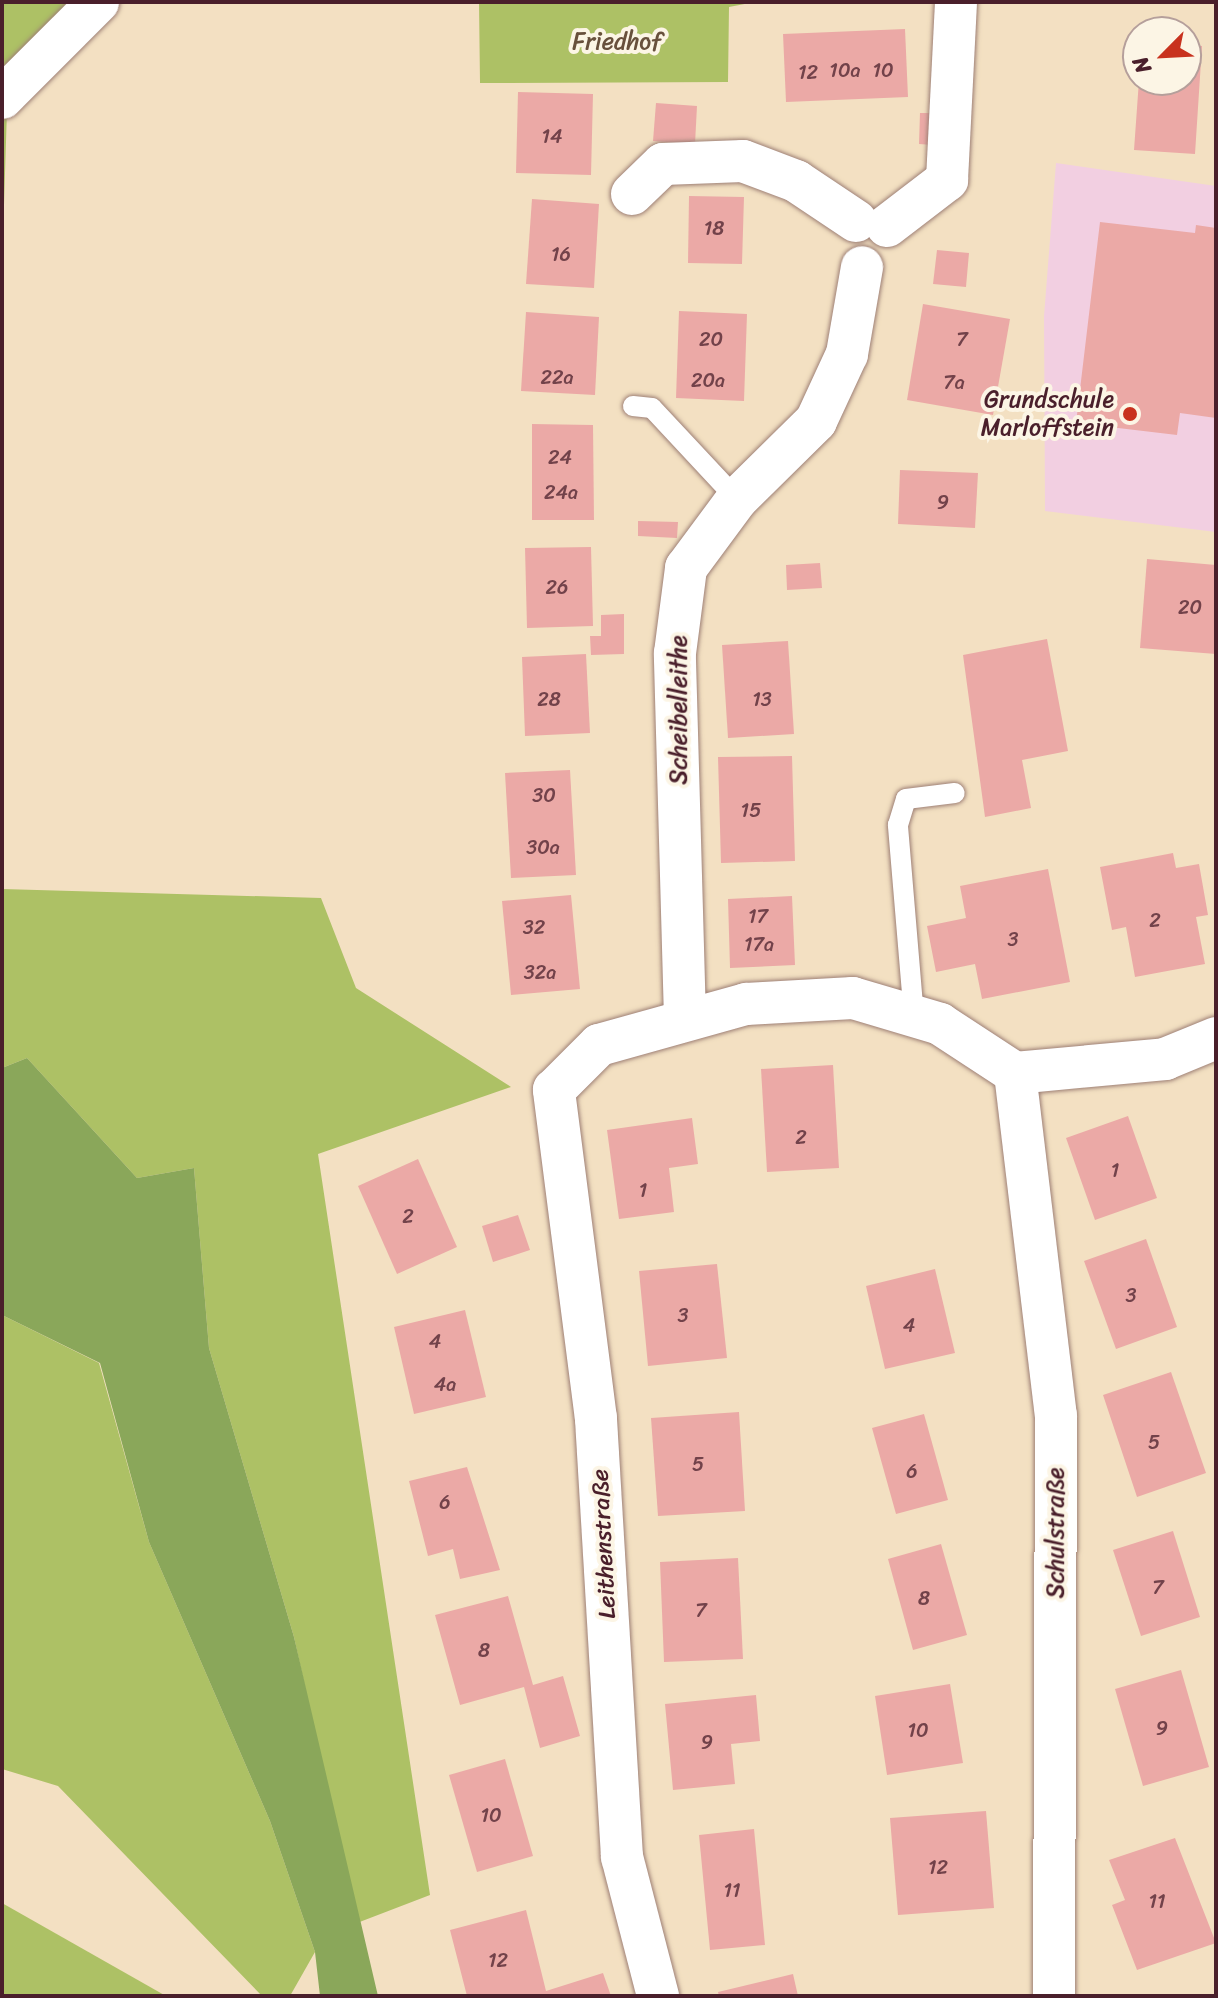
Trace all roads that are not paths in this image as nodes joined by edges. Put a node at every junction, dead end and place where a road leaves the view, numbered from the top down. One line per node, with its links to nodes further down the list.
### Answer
1 (98, 2): 3 (street)
2 (956, 2): 5 (street)
3 (2, 98)
4 (632, 194): 5 (street)
5 (872, 223): 7 (street, Scheibelleithe)
6 (633, 406): 7 (lane)
7 (737, 499): 10 (street, Scheibelleithe)
8 (955, 793): 9 (lane)
9 (914, 1017): 10 (street); 12 (street)
10 (685, 1019): 13 (street, Leithenstraße)
11 (1216, 1038): 12 (street)
12 (1015, 1073): 14 (street, Schulstraße)
13 (658, 1996)
14 (1054, 1996)

